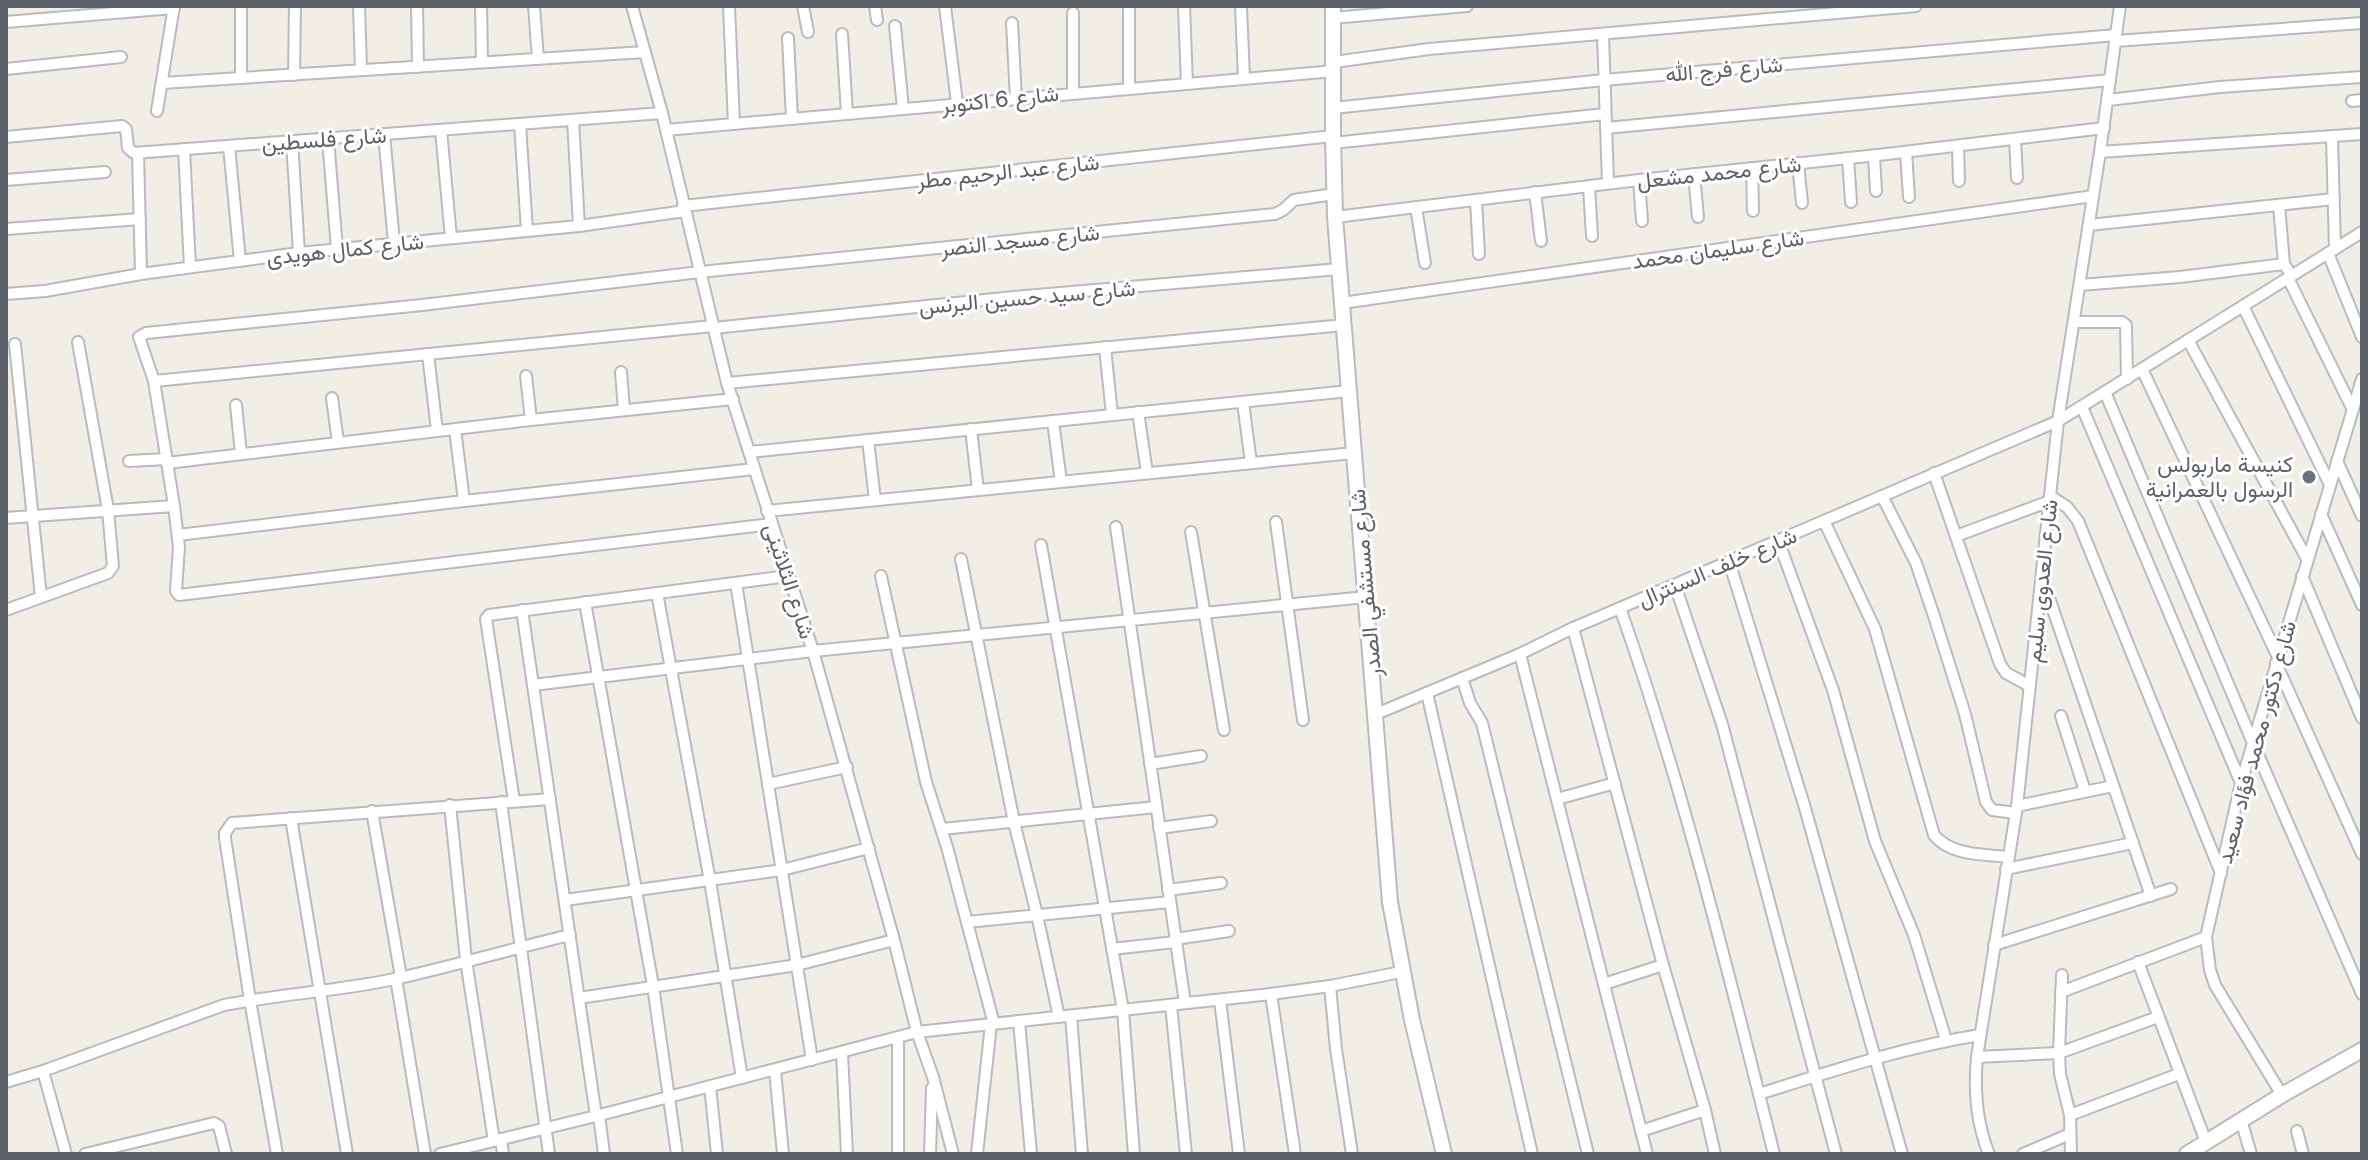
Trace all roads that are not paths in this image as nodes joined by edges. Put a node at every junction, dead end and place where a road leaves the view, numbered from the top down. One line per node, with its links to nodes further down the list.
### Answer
1 (241, 6): 41 (street)
2 (295, 6): 39 (street)
3 (359, 6): 38 (street)
4 (417, 6): 36 (street)
5 (481, 6): 34 (street)
6 (534, 6): 33 (street)
7 (632, 6): 31 (street, شارع الثلاثينى)
8 (729, 6): 61 (street)
9 (803, 6): 26 (street)
10 (875, 6): 21 (street)
11 (945, 6): 51 (street)
12 (1184, 6): 46 (street)
13 (1241, 6): 42 (street)
14 (1467, 6): 19 (street)
15 (1916, 6): 28 (street, شارع 6 اكتوبر)
16 (2120, 6): 30 (street, شارع العدوى سليم)
17 (174, 7): 22 (street); 45 (street)
18 (1129, 9): 47 (street)
19 (1333, 12): 35 (street, شارع مستشفي الصدر)
20 (1073, 13): 48 (street)
21 (877, 20)
22 (6, 22)
23 (1012, 23): 49 (street)
24 (2362, 23): 30 (street, شارع فرج الله)
25 (895, 26): 53 (street)
26 (808, 32)
27 (842, 34): 56 (street)
28 (1603, 34): 35 (street, شارع 6 اكتوبر); 43 (street)
29 (788, 38): 58 (street)
30 (2116, 38): 43 (street, شارع فرج الله); 44 (street, شارع العدوى سليم)
31 (645, 52): 33 (street); 55 (street, شارع الثلاثينى)
32 (121, 57): 37 (street)
33 (538, 59): 34 (street)
34 (482, 62): 36 (street)
35 (1334, 66): 42 (street, شارع 6 اكتوبر); 52 (street, شارع مستشفي الصدر)
36 (418, 67): 38 (street)
37 (6, 69)
38 (361, 70): 39 (street)
39 (294, 75): 41 (street)
40 (2362, 77): 50 (street)
41 (241, 78): 45 (street)
42 (1244, 79): 46 (street, شارع 6 اكتوبر)
43 (1604, 80): 52 (street, شارع فرج الله); 57 (street)
44 (2110, 80): 50 (street, شارع العدوى سليم); 62 (street)
45 (162, 83): 54 (street)
46 (1187, 84): 47 (street, شارع 6 اكتوبر)
47 (1129, 89): 48 (street, شارع 6 اكتوبر)
48 (1073, 92): 49 (street, شارع 6 اكتوبر)
49 (1016, 99): 51 (street, شارع 6 اكتوبر)
50 (2108, 100): 63 (street, شارع العدوى سليم)
51 (957, 103): 53 (street, شارع 6 اكتوبر)
52 (1333, 108): 72 (street, شارع مستشفي الصدر)
53 (903, 109): 56 (street, شارع 6 اكتوبر)
54 (157, 111)
55 (662, 113): 59 (street, شارع فلسطين); 65 (street, شارع الثلاثينى)
56 (847, 114): 58 (street, شارع 6 اكتوبر)
57 (1605, 114): 62 (street); 72 (street, شارع عبد الرحيم مطر)
58 (792, 119): 61 (street, شارع 6 اكتوبر)
59 (573, 120): 60 (street, شارع فلسطين); 110 (street)
60 (520, 124): 64 (street, شارع فلسطين); 112 (street)
61 (734, 124): 65 (street, شارع 6 اكتوبر)
62 (1606, 128): 90 (street)
63 (2104, 128): 71 (street, شارع محمد مشعل); 78 (street, شارع العدوى سليم)
64 (441, 130): 66 (street, شارع فلسطين); 115 (street)
65 (666, 130): 103 (street, شارع الثلاثينى)
66 (384, 134): 70 (street, شارع فلسطين); 117 (street)
67 (2362, 134): 69 (street)
68 (6, 137): 79 (street)
69 (2332, 138): 78 (street); 97 (street)
70 (328, 139): 73 (street, شارع فلسطين); 118 (street)
71 (2015, 139): 75 (street, شارع محمد مشعل); 86 (street)
72 (1333, 140): 94 (street, شارع مستشفي الصدر); 103 (street, شارع عبد الرحيم مطر)
73 (292, 141): 74 (street, شارع فلسطين); 120 (street)
74 (229, 146): 76 (street, شارع فلسطين); 122 (street)
75 (1958, 146): 77 (street, شارع محمد مشعل); 89 (street)
76 (184, 149): 79 (street, شارع فلسطين); 125 (street)
77 (1906, 152): 80 (street, شارع محمد مشعل); 96 (street)
78 (2100, 152): 95 (street, شارع العدوى سليم)
79 (138, 153): 107 (street)
80 (1874, 156): 81 (street, شارع محمد مشعل); 92 (street)
81 (1848, 158): 82 (street, شارع محمد مشعل); 99 (street)
82 (1798, 163): 83 (street, شارع محمد مشعل); 100 (street)
83 (1752, 168): 85 (street, شارع محمد مشعل); 104 (street)
84 (105, 172): 87 (street)
85 (1694, 174): 88 (street, شارع محمد مشعل); 106 (street)
86 (2017, 178)
87 (6, 180)
88 (1639, 180): 90 (street, شارع محمد مشعل); 108 (street)
89 (1959, 181)
90 (1608, 183): 91 (street, شارع محمد مشعل)
91 (1589, 186): 93 (street, شارع محمد مشعل); 114 (street)
92 (1876, 191)
93 (1535, 192): 98 (street, شارع محمد مشعل); 116 (street)
94 (1334, 194): 105 (street, شارع مستشفي الصدر); 127 (street, شارع مسجد النصر)
95 (2093, 196): 109 (street, شارع العدوى سليم); 132 (street, شارع سليمان محمد)
96 (1909, 197)
97 (2334, 199): 101 (street); 119 (street)
98 (1476, 200): 102 (street, شارع محمد مشعل); 121 (street)
99 (1851, 202)
100 (1802, 203)
101 (2279, 205): 109 (street); 124 (street)
102 (1416, 207): 105 (street, شارع محمد مشعل); 123 (street)
103 (684, 209): 110 (street, شارع كمال هويدى); 127 (street, شارع الثلاثينى)
104 (1753, 211)
105 (1335, 217): 126 (street, شارع مستشفي الصدر)
106 (1698, 217)
107 (140, 219): 111 (street); 128 (street)
108 (1642, 221)
109 (2089, 225): 130 (street, شارع العدوى سليم)
110 (579, 226): 112 (street, شارع كمال هويدى)
111 (6, 229)
112 (527, 231): 115 (street, شارع كمال هويدى)
113 (2362, 232): 119 (street, شارع خلف السنترال)
114 (1592, 236)
115 (451, 238): 117 (street, شارع كمال هويدى)
116 (1541, 241)
117 (394, 243): 118 (street, شارع كمال هويدى)
118 (337, 249): 120 (street, شارع كمال هويدى)
119 (2332, 251): 129 (street, شارع خلف السنترال); 137 (street)
120 (299, 253): 122 (street, شارع كمال هويدى)
121 (1479, 254)
122 (240, 261): 125 (street, شارع كمال هويدى)
123 (1425, 263)
124 (2284, 264): 129 (street); 130 (street)
125 (190, 267): 128 (street, شارع كمال هويدى)
126 (1339, 269): 132 (street, شارع مستشفي الصدر); 136 (street, شارع سيد حسين البرنس)
127 (700, 272): 136 (street, شارع الثلاثينى); 148 (street, شارع مسجد النصر)
128 (141, 274): 131 (street, شارع كمال هويدى)
129 (2291, 276): 133 (street, شارع خلف السنترال); 158 (street)
130 (2080, 285): 134 (street, شارع العدوى سليم)
131 (6, 294)
132 (1342, 303): 135 (street, شارع مستشفي الصدر)
133 (2243, 306): 138 (street, شارع خلف السنترال); 180 (street)
134 (2074, 322): 146 (street); 163 (street, شارع العدوى سليم)
135 (1344, 325): 141 (street); 150 (street, شارع مستشفي الصدر)
136 (714, 327): 142 (street, شارع سيد حسين البرنس); 149 (street, شارع الثلاثينى)
137 (2362, 337)
138 (2188, 340): 143 (street, شارع خلف السنترال); 203 (street)
139 (78, 342): 187 (street)
140 (15, 344): 190 (street)
141 (1105, 347): 149 (street); 160 (street)
142 (428, 354): 148 (street, شارع سيد حسين البرنس); 166 (street)
143 (2142, 369): 146 (street, شارع خلف السنترال); 229 (street)
144 (621, 372): 157 (street)
145 (526, 376): 161 (street)
146 (2127, 379): 151 (street, شارع خلف السنترال)
147 (2362, 379): 158 (street, شارع دكتور محمد فؤاد سعيد)
148 (154, 381): 173 (street)
149 (727, 383): 153 (street, شارع الثلاثينى)
150 (1349, 391): 154 (street); 170 (street, شارع مستشفي الصدر)
151 (2105, 392): 156 (street, شارع خلف السنترال); 241 (street)
152 (332, 398): 168 (street)
153 (733, 399): 157 (street); 169 (street, شارع الثلاثينى)
154 (1243, 402): 159 (street); 175 (street)
155 (236, 405): 171 (street)
156 (2082, 407): 163 (street, شارع خلف السنترال); 246 (street)
157 (624, 410): 161 (street)
158 (2353, 410): 174 (street, شارع دكتور محمد فؤاد سعيد)
159 (1138, 412): 160 (street); 177 (street)
160 (1112, 415): 162 (street)
161 (531, 420): 164 (street)
162 (1053, 421): 165 (street); 179 (street)
163 (2058, 421): 178 (street, شارع خلف السنترال); 183 (street, شارع العدوى سليم)
164 (455, 429): 166 (street); 185 (street)
165 (971, 429): 167 (street); 181 (street)
166 (437, 431): 168 (street)
167 (868, 440): 169 (street); 184 (street)
168 (338, 442): 171 (street)
169 (749, 452): 176 (street, شارع الثلاثينى)
170 (1354, 453): 175 (street); 213 (street, شارع مستشفي الصدر)
171 (241, 454): 173 (street)
172 (129, 461): 173 (street)
173 (167, 461): 186 (street)
174 (2337, 461): 180 (street, شارع دكتور محمد فؤاد سعيد); 191 (street)
175 (1251, 463): 177 (street)
176 (754, 469): 185 (street); 188 (street, شارع الثلاثينى)
177 (1147, 473): 179 (street)
178 (1934, 473): 182 (street, شارع خلف السنترال); 199 (street)
179 (1061, 482): 181 (street)
180 (2330, 485): 189 (street, شارع دكتور محمد فؤاد سعيد)
181 (978, 490): 184 (street)
182 (1882, 496): 193 (street, شارع خلف السنترال); 256 (street)
183 (2050, 498): 199 (street); 207 (street, شارع العدوى سليم); 270 (street)
184 (875, 500): 188 (street)
185 (464, 501): 198 (street)
186 (174, 506): 187 (street); 198 (street)
187 (108, 510): 190 (street); 212 (street)
188 (767, 511): 195 (street, شارع الثلاثينى)
189 (2321, 514): 203 (street, شارع دكتور محمد فؤاد سعيد); 216 (street)
190 (33, 515): 192 (street); 212 (street)
191 (2362, 516)
192 (6, 518)
193 (1824, 521): 200 (street, شارع خلف السنترال); 267 (street)
194 (1276, 522): 215 (street)
195 (771, 524): 198 (street); 205 (street, شارع الثلاثينى)
196 (1116, 527): 221 (street)
197 (1191, 532): 220 (street)
198 (178, 535)
199 (1956, 536): 234 (street)
200 (1778, 540): 204 (street, شارع خلف السنترال); 318 (street)
201 (1041, 545): 222 (street)
202 (961, 559): 224 (street)
203 (2307, 559): 208 (street, شارع دكتور محمد فؤاد سعيد)
204 (1729, 561): 210 (street, شارع خلف السنترال); 323 (street)
205 (788, 576): 209 (street); 226 (street, شارع الثلاثينى)
206 (881, 576): 225 (street)
207 (2041, 576): 234 (street, شارع العدوى سليم); 248 (street)
208 (2302, 576): 229 (street, شارع دكتور محمد فؤاد سعيد); 238 (street)
209 (736, 583): 211 (street); 228 (street)
210 (1675, 585): 217 (street, شارع خلف السنترال); 328 (street)
211 (657, 593): 214 (street); 230 (street)
212 (41, 597): 218 (street)
213 (1366, 597): 215 (street); 236 (street, شارع مستشفي الصدر)
214 (585, 602): 219 (street); 231 (street)
215 (1287, 604): 220 (street); 239 (street)
216 (2362, 605)
217 (1620, 608): 223 (street, شارع خلف السنترال); 333 (street)
218 (6, 610)
219 (522, 610): 233 (street); 252 (street)
220 (1206, 612): 221 (street); 240 (street)
221 (1130, 620): 222 (street); 243 (street)
222 (1055, 627): 224 (street); 258 (street)
223 (1573, 628): 227 (street, شارع خلف السنترال); 245 (street)
224 (975, 635): 225 (street); 261 (street)
225 (895, 643): 226 (street); 263 (street)
226 (813, 651): 228 (street); 244 (street, شارع الثلاثينى)
227 (1520, 654): 232 (street, شارع خلف السنترال); 251 (street)
228 (748, 659): 230 (street); 247 (street)
229 (2277, 660): 241 (street, شارع دكتور محمد فؤاد سعيد); 266 (street)
230 (673, 668): 231 (street); 271 (street)
231 (598, 677): 233 (street); 274 (street)
232 (1462, 678): 235 (street, شارع خلف السنترال); 374 (street)
233 (533, 685): 250 (street)
234 (2030, 686): 256 (street, شارع العدوى سليم)
235 (1427, 693): 236 (street, شارع خلف السنترال); 373 (street)
236 (1376, 714): 293 (street, شارع مستشفي الصدر)
237 (2061, 716): 249 (street)
238 (2362, 718)
239 (1303, 720)
240 (1224, 730)
241 (2253, 743): 246 (street, شارع دكتور محمد فؤاد سعيد); 303 (street)
242 (1201, 756): 243 (street)
243 (1150, 764): 255 (street)
244 (847, 767): 247 (street); 265 (street, شارع الثلاثينى)
245 (1615, 783): 251 (street); 292 (street)
246 (2241, 783): 270 (street, شارع دكتور محمد فؤاد سعيد)
247 (768, 784): 269 (street)
248 (2113, 786): 249 (street); 264 (street)
249 (2085, 791): 256 (street)
250 (550, 799): 252 (street); 277 (street)
251 (1557, 799): 297 (street)
252 (514, 801): 253 (street)
253 (501, 802): 254 (street); 287 (street)
254 (450, 805): 257 (street); 289 (street)
255 (1156, 807): 258 (street); 262 (street)
256 (2016, 810): 267 (street, شارع العدوى سليم)
257 (372, 811): 259 (street); 296 (street)
258 (1088, 814): 261 (street); 278 (street)
259 (291, 818): 300 (street); 305 (street)
260 (1211, 821): 262 (street)
261 (1014, 822): 263 (street); 279 (street)
262 (1159, 828): 275 (street)
263 (942, 829): 280 (street)
264 (2133, 843): 268 (street); 276 (street)
265 (869, 848): 269 (street); 284 (street, شارع الثلاثينى)
266 (2362, 854)
267 (2008, 857): 268 (street, شارع العدوى سليم)
268 (2006, 869): 286 (street, شارع العدوى سليم)
269 (782, 870): 271 (street); 291 (street)
270 (2221, 873): 283 (street, شارع دكتور محمد فؤاد سعيد)
271 (710, 881): 274 (street); 294 (street)
272 (1221, 883): 275 (street)
273 (2171, 889): 276 (street)
274 (637, 892): 277 (street); 298 (street)
275 (1169, 896): 278 (street); 285 (street)
276 (2151, 896): 286 (street)
277 (565, 900): 282 (street)
278 (1105, 909): 279 (street); 288 (street)
279 (1037, 915): 280 (street); 311 (street)
280 (967, 922): 314 (street)
281 (1229, 931): 285 (street)
282 (570, 935): 287 (street); 304 (street)
283 (2206, 937): 290 (street); 334 (street, شارع دكتور محمد فؤاد سعيد)
284 (894, 940): 291 (street); 315 (street, شارع الثلاثينى)
285 (1175, 940): 288 (street); 307 (street)
286 (1994, 945): 316 (street, شارع العدوى سليم)
287 (522, 946): 289 (street); 340 (street)
288 (1112, 949): 309 (street)
289 (466, 960): 296 (street); 344 (street)
290 (2138, 962): 301 (street); 312 (street)
291 (797, 965): 294 (street); 324 (street)
292 (1663, 965): 297 (street); 336 (street)
293 (1401, 972): 299 (street); 372 (street, شارع مستشفي الصدر)
294 (725, 975): 298 (street); 330 (street)
295 (2062, 975): 301 (street)
296 (399, 978): 300 (street); 352 (street)
297 (1604, 984): 341 (street)
298 (653, 986): 304 (street); 335 (street)
299 (1330, 986): 302 (street); 371 (street)
300 (319, 992): 305 (street); 351 (street)
301 (2061, 992): 321 (street)
302 (1271, 994): 306 (street); 370 (street)
303 (2362, 994)
304 (579, 998): 338 (street)
305 (250, 1000): 326 (street); 350 (street)
306 (1220, 1000): 307 (street); 369 (street)
307 (1185, 1003): 308 (street)
308 (1171, 1005): 309 (street); 368 (street)
309 (1123, 1010): 310 (street); 367 (street)
310 (1071, 1016): 311 (street); 366 (street)
311 (1059, 1017): 313 (street)
312 (2158, 1017): 321 (street); 327 (street)
313 (1019, 1021): 314 (street); 365 (street)
314 (992, 1024): 315 (street); 364 (street)
315 (917, 1032): 317 (street); 329 (street, شارع الثلاثينى)
316 (1980, 1035): 318 (street); 322 (street, شارع العدوى سليم)
317 (898, 1038): 320 (street); 361 (street)
318 (1946, 1040): 323 (street)
319 (2362, 1050): 334 (street)
320 (842, 1053): 324 (street); 360 (street)
321 (2059, 1053): 322 (street); 337 (street)
322 (1977, 1057): 380 (street, شارع العدوى سليم)
323 (1875, 1058): 328 (street); 379 (street)
324 (812, 1060): 325 (street)
325 (775, 1070): 330 (street); 359 (street)
326 (43, 1071): 331 (street); 347 (street)
327 (2179, 1074): 337 (street); 345 (street)
328 (1816, 1076): 333 (street); 378 (street)
329 (933, 1077): 362 (street); 363 (street, شارع الثلاثينى)
330 (742, 1078): 332 (street)
331 (6, 1082)
332 (710, 1086): 335 (street); 358 (street)
333 (1759, 1094): 377 (street)
334 (2282, 1095): 339 (street)
335 (670, 1097): 338 (street); 357 (street)
336 (1705, 1110): 341 (street); 376 (street)
337 (2070, 1115): 343 (street)
338 (598, 1116): 340 (street); 356 (street)
339 (2241, 1120): 345 (street); 384 (street)
340 (545, 1128): 344 (street); 355 (street)
341 (1641, 1131): 375 (street)
342 (2297, 1131): 385 (street)
343 (2070, 1134): 381 (street); 382 (street)
344 (498, 1140): 346 (street); 354 (street)
345 (2206, 1142): 383 (street)
346 (458, 1152): 353 (street)
347 (66, 1154)
348 (85, 1154): 349 (street)
349 (226, 1154)
350 (277, 1154)
351 (347, 1154)
352 (425, 1154)
353 (440, 1154)
354 (503, 1154)
355 (549, 1154)
356 (604, 1154)
357 (677, 1154)
358 (717, 1154)
359 (783, 1154)
360 (847, 1154)
361 (898, 1154)
362 (930, 1154)
363 (953, 1154)
364 (977, 1154)
365 (1031, 1154)
366 (1082, 1154)
367 (1134, 1154)
368 (1186, 1154)
369 (1239, 1154)
370 (1295, 1154)
371 (1352, 1154)
372 (1444, 1154)
373 (1532, 1154)
374 (1588, 1154)
375 (1647, 1154)
376 (1715, 1154)
377 (1774, 1154)
378 (1836, 1154)
379 (1902, 1154)
380 (1989, 1154)
381 (2023, 1154)
382 (2071, 1154)
383 (2187, 1154)
384 (2251, 1154)
385 (2303, 1154)

